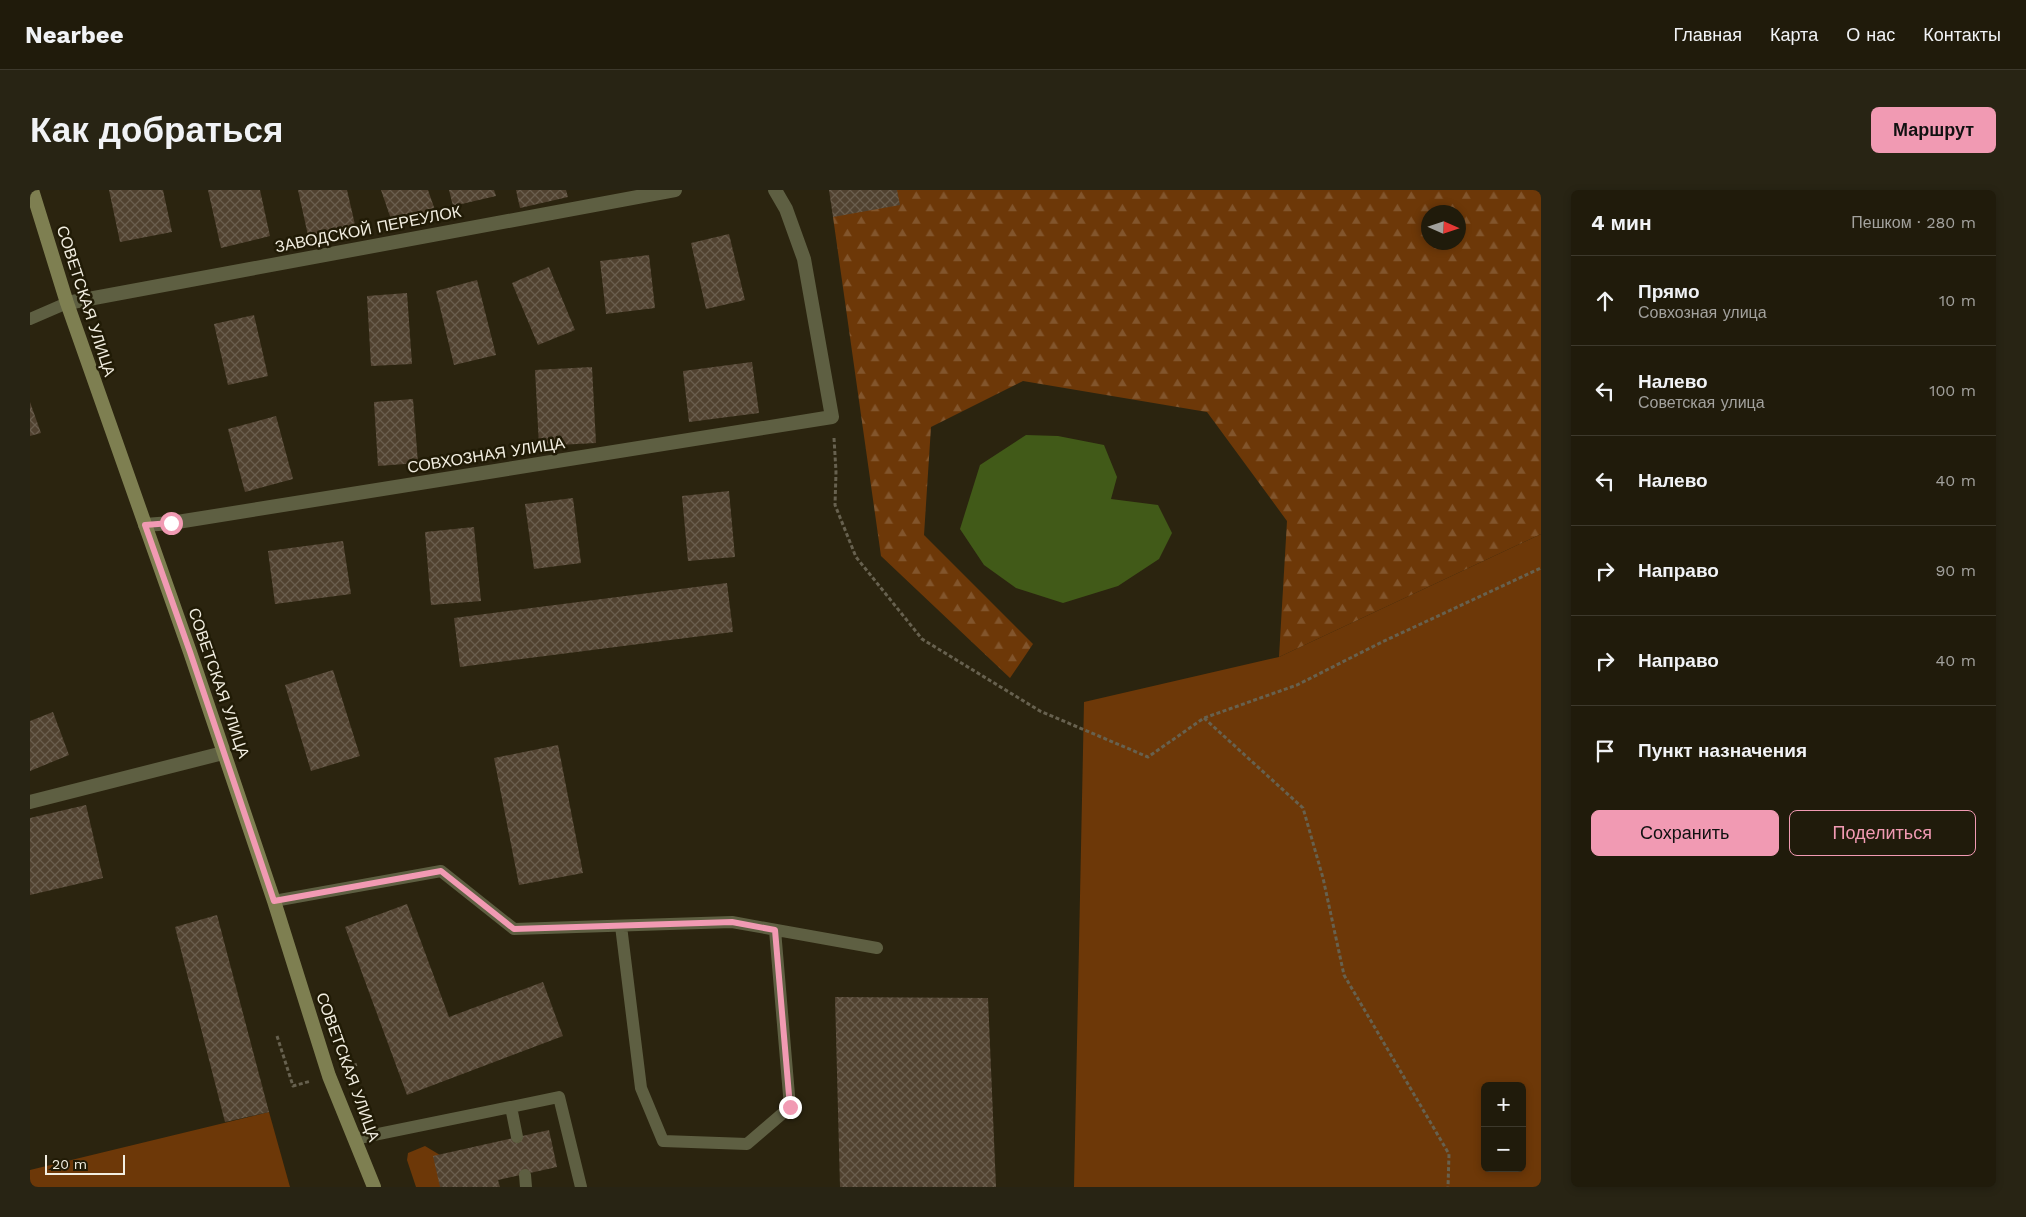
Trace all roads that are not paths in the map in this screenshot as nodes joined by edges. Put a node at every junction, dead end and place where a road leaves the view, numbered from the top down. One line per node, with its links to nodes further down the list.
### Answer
1 (32, 190): 4 (main road, СОВЕТСКАЯ УЛИЦА)
2 (675, 190): 4 (street, ЗАВОДСКОЙ ПЕРЕУЛОК)
3 (776, 190): 6 (street, СОВХОЗНАЯ УЛИЦА)
4 (67, 303): 5 (lane); 6 (main road, СОВЕТСКАЯ УЛИЦА)
5 (30, 319)
6 (145, 525): 7 (main road, СОВЕТСКАЯ УЛИЦА)
7 (223, 753): 8 (street); 9 (main road, СОВЕТСКАЯ УЛИЦА)
8 (30, 802)
9 (274, 901): 10 (lane); 15 (main road, СОВЕТСКАЯ УЛИЦА)
10 (621, 926): 11 (lane); 11 (lane)
11 (775, 930): 12 (lane)
12 (877, 948)
13 (512, 1107): 14 (lane); 15 (lane); 17 (lane)
14 (518, 1137)
15 (354, 1139): 16 (main road, СОВЕТСКАЯ УЛИЦА)
16 (374, 1187)
17 (581, 1187)

